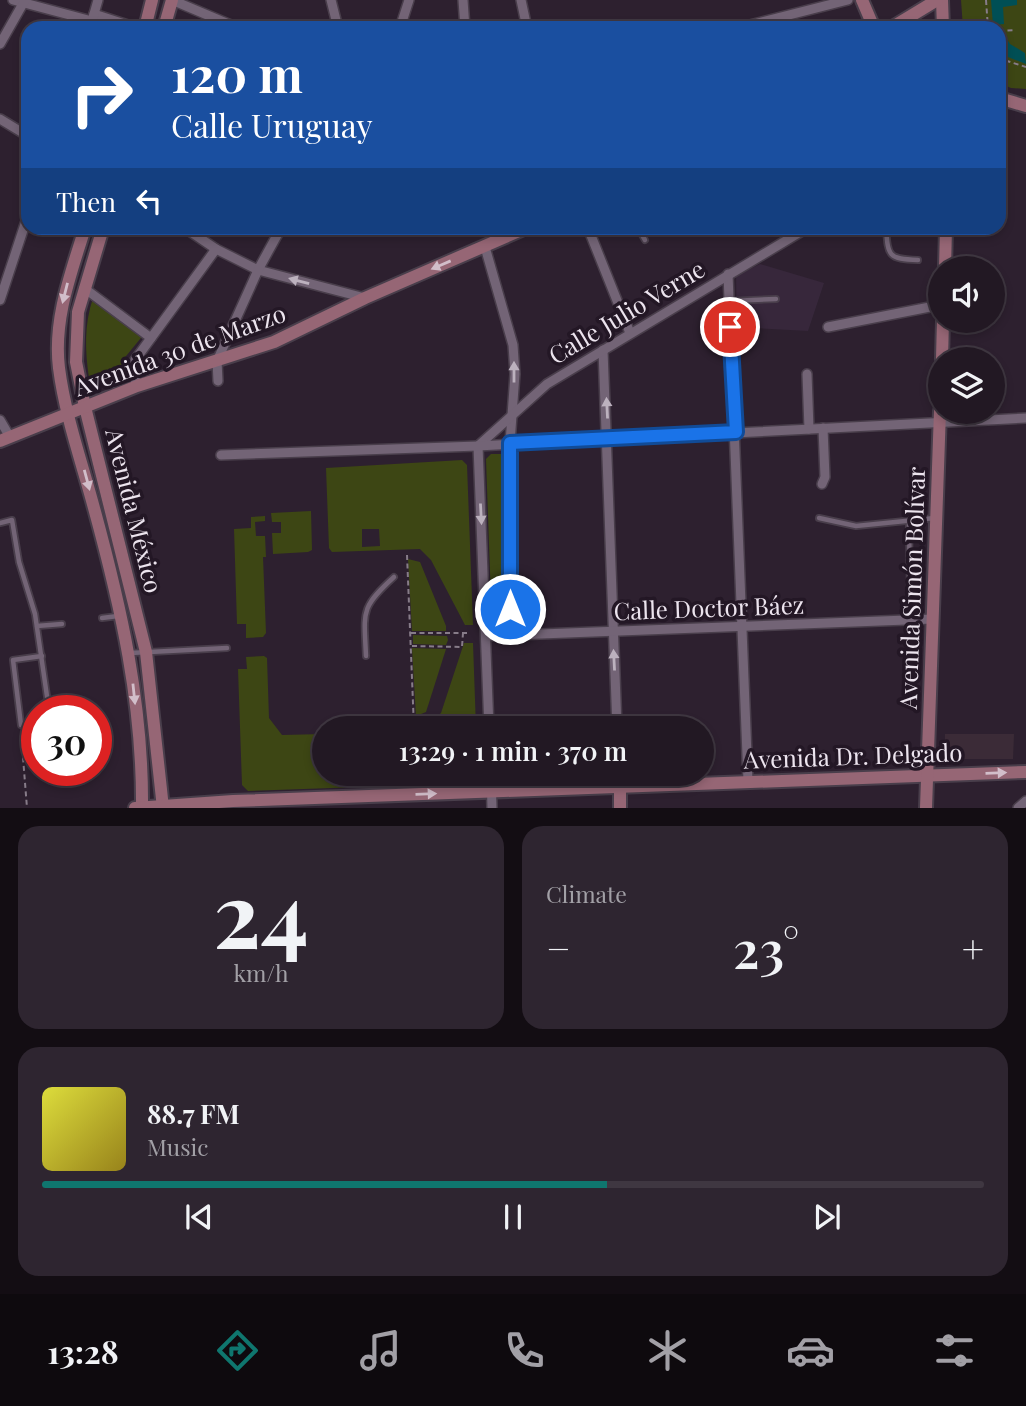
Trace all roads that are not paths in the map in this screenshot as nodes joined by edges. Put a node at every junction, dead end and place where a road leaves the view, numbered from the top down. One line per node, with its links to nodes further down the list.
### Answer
1 (13, 0): 12 (street)
2 (98, 0): 14 (street)
3 (152, 0): 15 (main road)
4 (172, 0): 16 (main road); 17 (street)
5 (331, 0): 18 (street)
6 (409, 0): 19 (street)
7 (463, 0): 20 (street)
8 (521, 0): 21 (street)
9 (848, 0): 13 (street)
10 (862, 0): 24 (main road)
11 (939, 0): 25 (main road); 26 (main road)
12 (24, 1): 14 (street); 27 (street)
13 (779, 18): 22 (street); 23 (street)
14 (92, 21)
15 (147, 21)
16 (166, 21)
17 (222, 21)
18 (336, 21)
19 (402, 21)
20 (464, 21)
21 (526, 21)
22 (767, 21)
23 (780, 21)
24 (871, 21)
25 (903, 21)
26 (942, 21)
27 (0, 44)
28 (1006, 101): 29 (main road)
29 (1026, 106)
30 (0, 119): 31 (street)
31 (21, 132)
32 (21, 235): 53 (street)
33 (83, 235): 65 (main road, Avenida México, one-way to 65)
34 (101, 235): 50 (main road, Avenida México)
35 (205, 235): 45 (street)
36 (277, 235): 48 (street)
37 (511, 235): 44 (main road, Avenida 30 de Marzo)
38 (591, 235): 57 (street)
39 (642, 235): 43 (lane)
40 (795, 235): 49 (street, Calle Julio Verne)
41 (886, 235): 47 (lane)
42 (946, 235): 46 (main road)
43 (645, 240)
44 (485, 247): 51 (main road, Avenida 30 de Marzo, one-way to 51); 66 (street, one-way to 44)
45 (216, 248): 48 (street); 58 (street)
46 (945, 256)
47 (918, 260)
48 (258, 270): 51 (street, one-way to 48); 60 (street)
49 (728, 274): 54 (street); 57 (street, Calle Julio Verne)
50 (84, 288): 58 (street); 64 (main road, Avenida México)
51 (365, 298): 60 (main road, Avenida 30 de Marzo)
52 (776, 299): 54 (lane)
53 (0, 300)
54 (729, 301): 74 (street)
55 (928, 307): 56 (street)
56 (828, 327)
57 (630, 333): 59 (street, Calle Julio Verne)
58 (151, 338): 63 (street)
59 (603, 350): 66 (street, Calle Julio Verne); 76 (street, one-way to 59)
60 (217, 361): 62 (street); 63 (main road, Avenida 30 de Marzo)
61 (807, 374): 73 (street)
62 (218, 381)
63 (137, 386): 64 (main road, Avenida 30 de Marzo)
64 (85, 407): 65 (main road, Avenida 30 de Marzo); 97 (main road, Avenida México)
65 (69, 414): 75 (main road, Avenida 30 de Marzo); 87 (main road, Avenida México, one-way to 87)
66 (510, 414): 77 (street); 78 (street, Calle Julio Verne)
67 (928, 418): 72 (street)
68 (1005, 418): 69 (street)
69 (1026, 418)
70 (0, 421): 75 (street)
71 (940, 424): 82 (main road, Avenida Simón Bolívar)
72 (823, 428): 73 (street); 80 (street)
73 (809, 429): 74 (street)
74 (736, 432): 76 (street); 92 (street)
75 (5, 439)
76 (608, 439): 77 (street); 93 (street)
77 (510, 443): 78 (street); 95 (street)
78 (478, 446): 79 (street); 94 (street, one-way to 94)
79 (221, 455)
80 (822, 484)
81 (819, 518): 83 (lane)
82 (936, 518): 83 (lane); 89 (main road, Avenida Simón Bolívar)
83 (909, 520): 86 (lane)
84 (0, 523): 91 (lane)
85 (394, 576): 100 (lane)
86 (910, 599)
87 (122, 615): 88 (lane); 98 (main road, Avenida México)
88 (102, 618)
89 (933, 619): 92 (street, Calle Doctor Báez); 106 (main road, Avenida Simón Bolívar)
90 (62, 624): 91 (lane)
91 (37, 626): 99 (lane)
92 (743, 626): 93 (street, Calle Doctor Báez); 108 (street)
93 (613, 632): 95 (street, Calle Doctor Báez); 103 (street, one-way to 93)
94 (486, 636): 95 (street, Calle Doctor Báez); 102 (street)
95 (510, 636)
96 (227, 648): 97 (lane)
97 (146, 652): 98 (lane); 116 (main road, Avenida México)
98 (130, 653): 118 (main road, Avenida México, one-way to 118)
99 (42, 656): 101 (lane); 104 (lane)
100 (366, 656)
101 (47, 695)
102 (489, 716)
103 (616, 716)
104 (21, 725)
105 (1026, 772): 106 (main road, Avenida Dr. Delgado, one-way to 105)
106 (927, 775): 108 (main road, Avenida Dr. Delgado); 121 (main road, Avenida Simón Bolívar)
107 (714, 781): 108 (main road, Avenida Dr. Delgado)
108 (748, 781)
109 (491, 786): 112 (street)
110 (556, 786): 112 (main road, Avenida Dr. Delgado)
111 (620, 786): 120 (main road)
112 (491, 792): 113 (main road, Avenida Dr. Delgado, one-way to 112); 119 (street)
113 (358, 802): 115 (main road, Avenida Dr. Delgado)
114 (1026, 802): 122 (street)
115 (233, 804): 116 (main road, Avenida Dr. Delgado)
116 (163, 806): 118 (main road, Avenida Dr. Delgado)
117 (135, 807): 118 (main road, Avenida Dr. Delgado)
118 (142, 807)
119 (492, 807)
120 (621, 807)
121 (926, 807)
122 (1018, 807)

